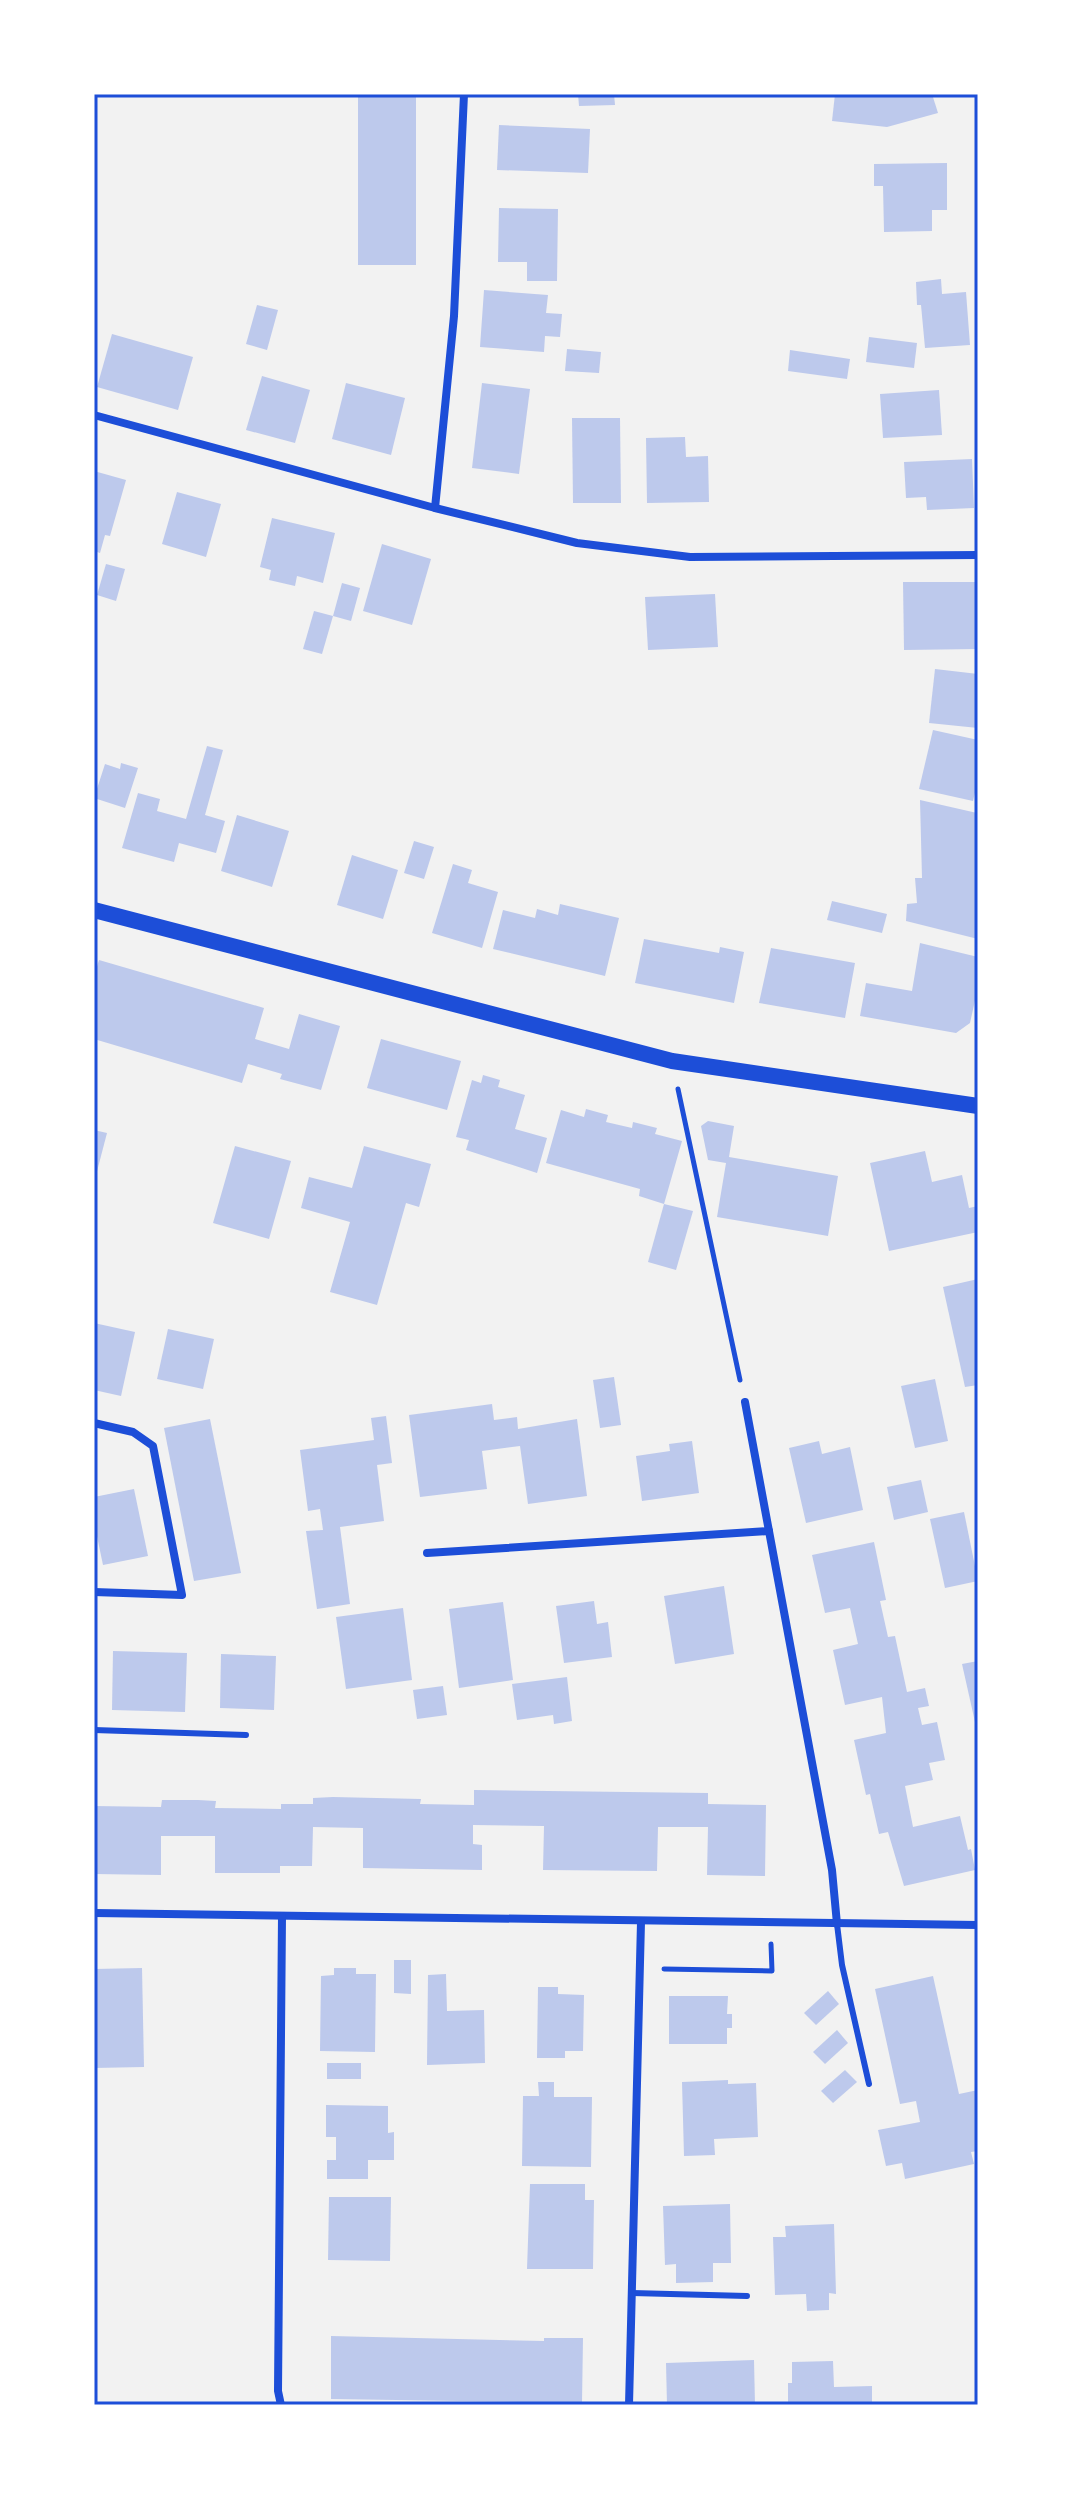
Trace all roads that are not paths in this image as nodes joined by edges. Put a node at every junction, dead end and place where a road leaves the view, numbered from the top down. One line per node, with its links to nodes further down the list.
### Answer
1 (464, 94): 3 (street)
2 (94, 415): 3 (street)
3 (435, 508): 4 (street)
4 (978, 555)
5 (94, 910): 6 (main road)
6 (978, 1106)
7 (745, 1402): 9 (street)
8 (94, 1423): 11 (street)
9 (769, 1531): 10 (street); 17 (street)
10 (427, 1553)
11 (94, 1592)
12 (94, 1730): 13 (lane)
13 (246, 1735)
14 (94, 1913): 15 (street)
15 (282, 1916): 16 (street); 22 (street)
16 (641, 1922): 17 (street); 20 (street)
17 (837, 1924): 18 (street); 19 (lane)
18 (978, 1925)
19 (869, 2084)
20 (632, 2293): 21 (lane); 23 (street)
21 (747, 2296)
22 (281, 2405)
23 (629, 2405)

